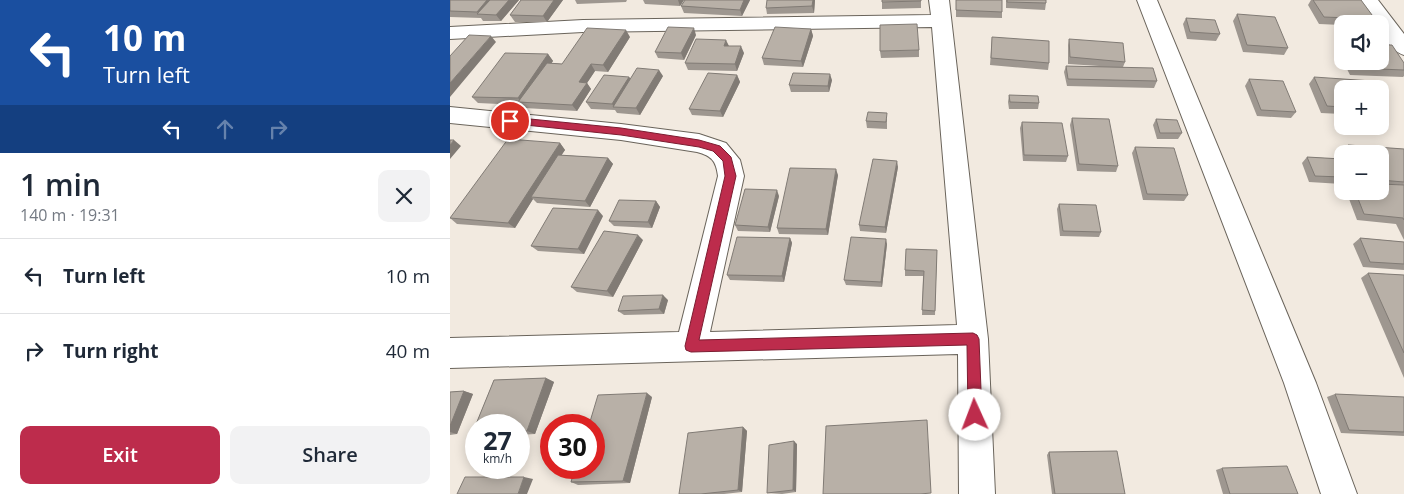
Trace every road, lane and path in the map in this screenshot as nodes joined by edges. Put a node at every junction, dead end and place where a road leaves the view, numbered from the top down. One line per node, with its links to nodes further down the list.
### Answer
1 (1147, 0): 11 (street)
2 (1368, 0): 5 (street)
3 (940, 10): 4 (street); 7 (street)
4 (451, 34)
5 (1404, 48)
6 (450, 114): 8 (street)
7 (973, 339): 8 (street); 10 (street)
8 (691, 346): 9 (street)
9 (450, 353)
10 (978, 494)
11 (1339, 494)

